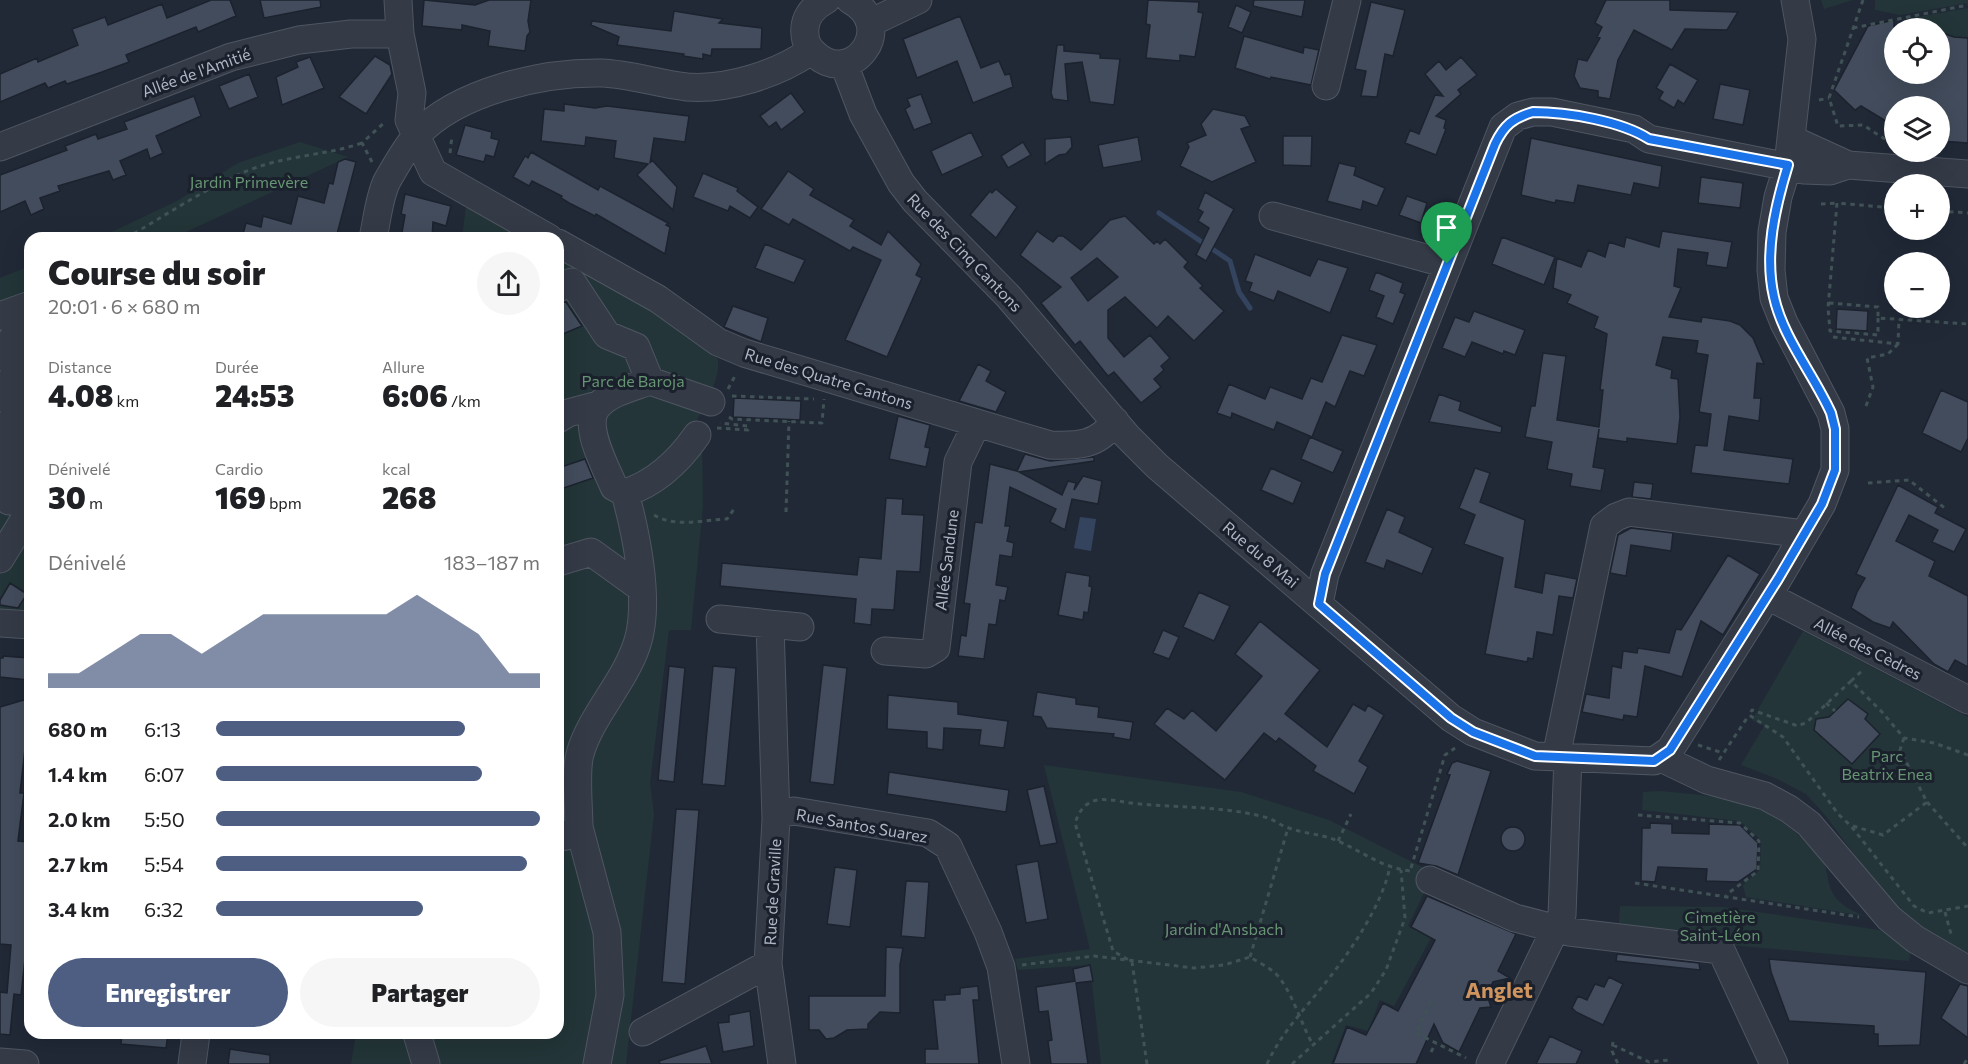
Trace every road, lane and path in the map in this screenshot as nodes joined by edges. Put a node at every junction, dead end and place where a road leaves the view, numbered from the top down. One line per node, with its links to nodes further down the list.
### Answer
1 (398, 0): 11 (street)
2 (850, 0): 9 (street)
3 (918, 0): 9 (street)
4 (1347, 0): 14 (street)
5 (1795, 0): 23 (street)
6 (1863, 0): 10 (path)
7 (811, 4): 12 (street)
8 (1968, 5): 10 (path)
9 (870, 23): 13 (street)
10 (1853, 28): 15 (path)
11 (400, 34): 19 (street); 22 (street, Allée de l'Amitié)
12 (811, 51): 13 (street); 19 (street)
13 (844, 64): 60 (street, Rue des Cinq Cantons)
14 (1326, 86)
15 (1829, 98): 16 (path); 20 (path)
16 (1819, 100)
17 (391, 114): 21 (path)
18 (453, 133): 24 (path)
19 (416, 136): 34 (street); 35 (street)
20 (1884, 139)
21 (362, 143): 25 (path); 33 (path)
22 (0, 147)
23 (1789, 152): 26 (street); 37 (street); 73 (street)
24 (449, 163)
25 (375, 170)
26 (1968, 174)
27 (1837, 203): 28 (path); 29 (path); 39 (path)
28 (1821, 204)
29 (1884, 207)
30 (1950, 212): 31 (path)
31 (1968, 213)
32 (1273, 216): 37 (street)
33 (137, 232)
34 (374, 232)
35 (538, 232)
36 (564, 246): 61 (street, Rue des Quatre Cantons)
37 (1447, 264): 79 (street)
38 (564, 285): 50 (street)
39 (1829, 303): 42 (path); 42 (path)
40 (24, 307): 41 (street)
41 (0, 316)
42 (1878, 318): 43 (path)
43 (1899, 319): 44 (path); 47 (path)
44 (1968, 324)
45 (24, 333): 48 (street)
46 (1833, 337): 47 (path)
47 (1898, 344): 55 (path)
48 (14, 367): 52 (street); 62 (street)
49 (743, 369): 56 (path)
50 (650, 381): 54 (street); 56 (street)
51 (825, 393): 53 (path)
52 (0, 398)
53 (824, 399): 56 (path); 59 (path)
54 (598, 405): 57 (street); 66 (street)
55 (1866, 406)
56 (719, 411): 58 (path); 58 (path); 66 (street)
57 (564, 415)
58 (732, 419): 59 (path)
59 (789, 421): 70 (path)
60 (1115, 421): 61 (street, Rue des Quatre Cantons); 79 (street, Rue du 8 Mai)
61 (977, 423): 85 (street, Allée Sandune)
62 (0, 439)
63 (24, 458): 67 (street)
64 (24, 482): 67 (street)
65 (1868, 483): 69 (path)
66 (625, 492): 77 (street)
67 (15, 504): 72 (street); 74 (street); 76 (street)
68 (734, 509): 71 (path)
69 (1946, 509)
70 (786, 512)
71 (652, 514)
72 (0, 534)
73 (1804, 534): 78 (street); 96 (street)
74 (0, 559)
75 (564, 560): 77 (street)
76 (0, 580)
77 (641, 588): 94 (street)
78 (1768, 596): 86 (street, Allée des Cèdres); 97 (street)
79 (1319, 604): 96 (street, Rue du 8 Mai)
80 (720, 619): 82 (street)
81 (0, 623): 83 (street)
82 (770, 624): 84 (street); 102 (street, Rue Santos Suarez)
83 (24, 625)
84 (800, 627)
85 (885, 651)
86 (1968, 700)
87 (1826, 703): 88 (path); 89 (path); 90 (path)
88 (1835, 711)
89 (1749, 715): 93 (path); 103 (path)
90 (1904, 738): 95 (path); 99 (path)
91 (1694, 743): 93 (path)
92 (1455, 748): 110 (path)
93 (1724, 753): 98 (path)
94 (569, 755): 105 (street)
95 (1968, 755)
96 (1562, 757): 97 (street, Rue du 8 Mai); 115 (street)
97 (1661, 758): 120 (street)
98 (1714, 766)
99 (1927, 802): 103 (path); 107 (path)
100 (1351, 814): 106 (path)
101 (1638, 815): 112 (path)
102 (776, 819): 118 (street, Rue de Graville); 138 (street, Rue Santos Suarez)
103 (1851, 826): 113 (path)
104 (1288, 828): 106 (path); 116 (path); 117 (path)
105 (568, 832): 136 (street)
106 (1338, 841): 108 (path)
107 (1968, 848)
108 (1390, 866): 109 (path); 122 (path)
109 (1401, 870): 110 (path); 127 (path)
110 (1420, 875): 115 (street)
111 (1635, 883): 112 (path)
112 (1726, 896): 114 (path)
113 (1968, 906)
114 (1870, 919)
115 (1557, 927): 131 (street); 143 (street)
116 (1250, 957): 117 (path); 122 (path)
117 (1132, 962): 119 (path); 139 (path)
118 (768, 964): 123 (street, Rue de Graville); 137 (street, Rue de Graville)
119 (1014, 966)
120 (1968, 970)
121 (1431, 1001): 126 (path)
122 (1297, 1016): 127 (path); 140 (path)
123 (643, 1032)
124 (195, 1039): 134 (street)
125 (418, 1039): 135 (street)
126 (1436, 1043): 128 (path); 131 (path)
127 (1313, 1045): 141 (path)
128 (1431, 1052)
129 (1968, 1058): 144 (path)
130 (1669, 1060): 142 (path)
131 (1478, 1061)
132 (0, 1062): 133 (street)
133 (25, 1064)
134 (192, 1064)
135 (426, 1064)
136 (597, 1064)
137 (782, 1064)
138 (1016, 1064)
139 (1147, 1064)
140 (1267, 1064)
141 (1292, 1064)
142 (1618, 1064)
143 (1774, 1064)
144 (1964, 1064)

